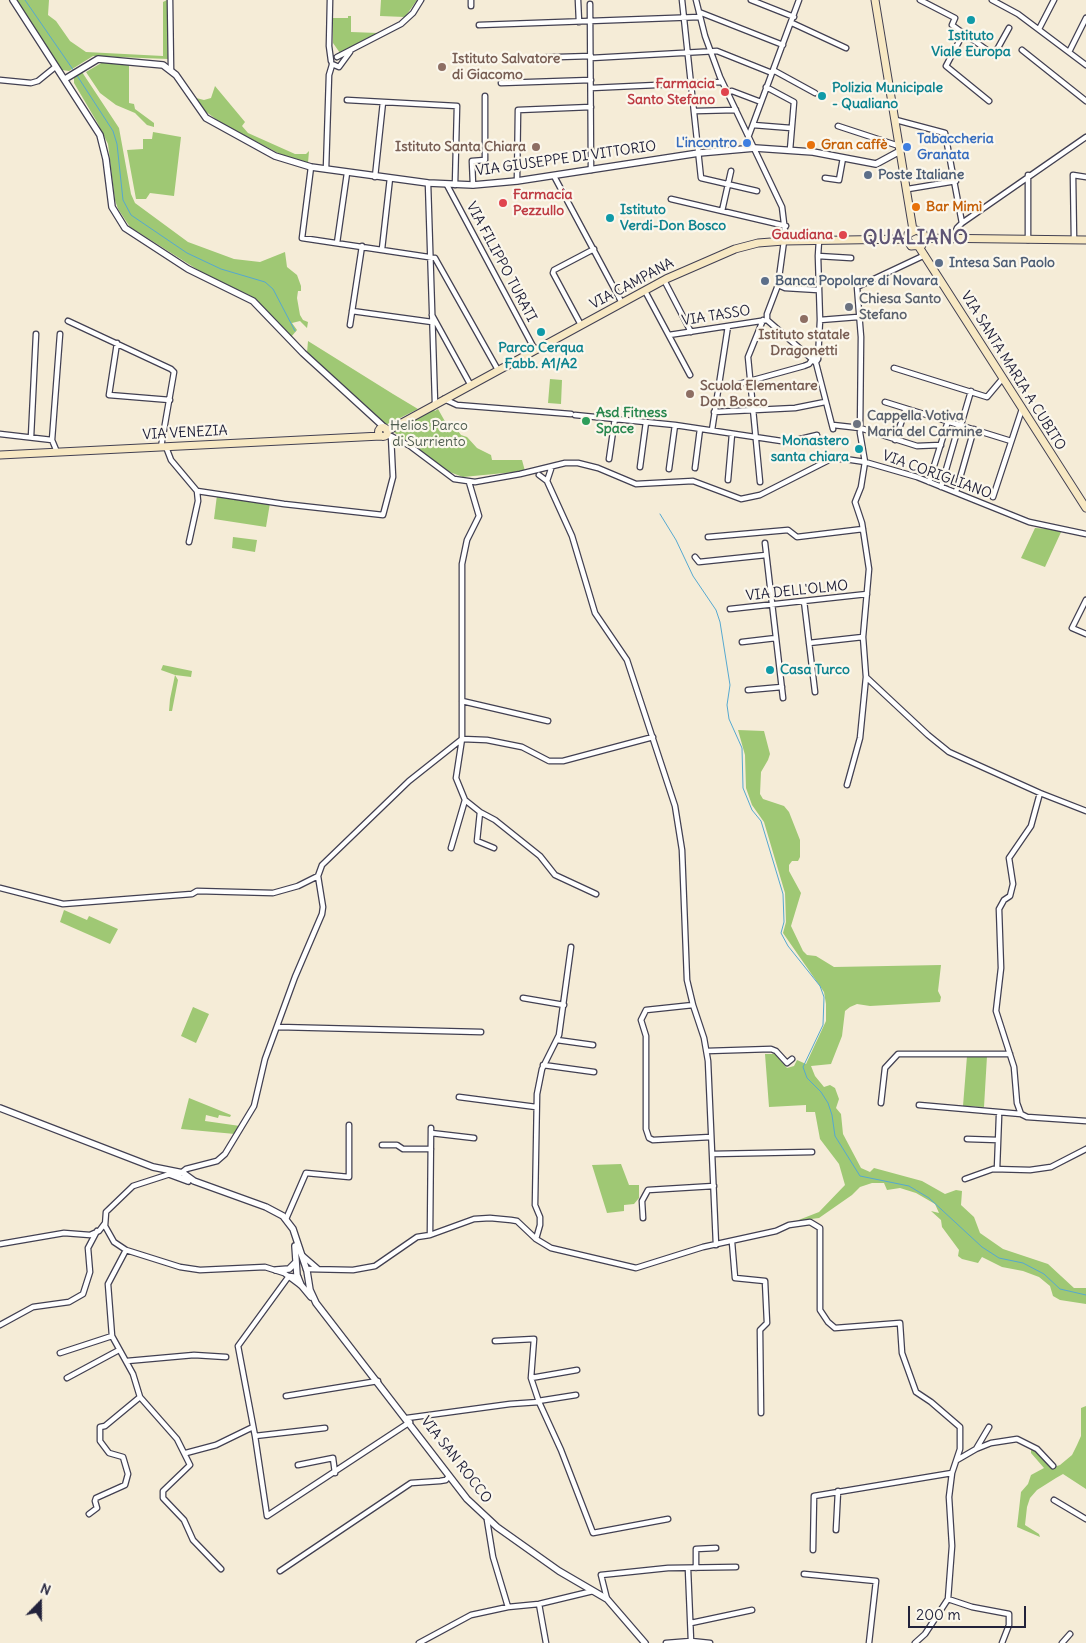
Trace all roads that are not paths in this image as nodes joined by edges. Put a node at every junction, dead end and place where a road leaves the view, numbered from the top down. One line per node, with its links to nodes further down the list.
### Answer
1 (13, 0): 40 (street)
2 (170, 0): 42 (street)
3 (330, 0): 26 (street)
4 (421, 0): 30 (street)
5 (682, 0): 17 (street)
6 (696, 0): 15 (street)
7 (751, 0): 16 (street)
8 (799, 0): 16 (street)
9 (875, 0): 64 (main road)
10 (920, 0): 25 (street)
11 (992, 0): 24 (street)
12 (1054, 0): 24 (street)
13 (578, 1): 20 (street)
14 (590, 4): 19 (street)
15 (699, 15): 17 (street); 27 (street); 31 (street)
16 (794, 17): 21 (street)
17 (684, 18): 19 (street); 33 (street)
18 (1086, 18): 32 (street)
19 (591, 21): 20 (street); 35 (street)
20 (579, 22): 22 (street)
21 (792, 23): 27 (street); 28 (street)
22 (479, 25)
23 (1009, 28): 25 (street)
24 (1039, 29): 32 (street)
25 (963, 34): 57 (street)
26 (330, 42): 34 (street); 38 (street)
27 (783, 44): 43 (street)
28 (846, 48)
29 (1022, 50): 58 (street)
30 (351, 51): 34 (street); 37 (street)
31 (710, 51): 33 (street); 43 (street); 48 (street)
32 (1069, 52): 39 (street)
33 (688, 53): 35 (street); 49 (street)
34 (336, 57): 37 (street); 38 (street)
35 (591, 57): 36 (street); 47 (street)
36 (526, 58)
37 (342, 62): 41 (street)
38 (332, 63): 41 (street); 44 (street)
39 (1086, 66)
40 (55, 67): 45 (street); 46 (street)
41 (337, 67): 44 (street)
42 (170, 69): 45 (street); 75 (street, VIA GIUSEPPE DI VITTORIO)
43 (772, 72): 51 (street); 54 (street)
44 (329, 78): 76 (street)
45 (65, 79): 164 (street)
46 (0, 80)
47 (591, 80): 50 (street); 52 (street)
48 (722, 82): 49 (street); 53 (street)
49 (691, 83): 52 (street); 63 (street)
50 (502, 84)
51 (766, 87): 60 (street); 67 (street)
52 (591, 88): 61 (street)
53 (727, 92): 60 (street); 62 (street)
54 (816, 93)
55 (485, 96): 92 (street)
56 (347, 100): 59 (street)
57 (989, 101)
58 (1086, 101)
59 (383, 102): 82 (street); 91 (street)
60 (761, 102): 65 (street)
61 (591, 107): 77 (street); 86 (street)
62 (736, 110): 63 (street); 68 (street)
63 (696, 111): 73 (street)
64 (896, 120): 71 (main road); 87 (street)
65 (753, 125): 67 (street); 68 (street)
66 (838, 126): 71 (street)
67 (791, 128): 72 (street)
68 (749, 135): 70 (street)
69 (1086, 137): 80 (street)
70 (755, 148): 72 (street, VIA GIUSEPPE DI VITTORIO); 73 (street, VIA GIUSEPPE DI VITTORIO); 98 (street)
71 (900, 149): 74 (street, VIA GIUSEPPE DI VITTORIO); 93 (main road)
72 (790, 150): 74 (street, VIA GIUSEPPE DI VITTORIO)
73 (699, 153): 77 (street, VIA GIUSEPPE DI VITTORIO); 89 (street)
74 (843, 158): 85 (street)
75 (311, 167): 76 (street, VIA GIUSEPPE DI VITTORIO); 108 (street)
76 (326, 169): 79 (street, VIA GIUSEPPE DI VITTORIO)
77 (591, 170): 81 (street, VIA GIUSEPPE DI VITTORIO)
78 (731, 171): 89 (street)
79 (347, 173): 82 (street, VIA GIUSEPPE DI VITTORIO); 108 (street)
80 (1028, 175): 97 (street); 105 (street)
81 (554, 176): 86 (street, VIA GIUSEPPE DI VITTORIO); 112 (street)
82 (375, 177): 84 (street, VIA GIUSEPPE DI VITTORIO)
83 (1086, 177): 106 (street)
84 (390, 178): 88 (street, VIA GIUSEPPE DI VITTORIO); 111 (street)
85 (825, 178)
86 (517, 181): 92 (street, VIA GIUSEPPE DI VITTORIO)
87 (956, 181): 93 (street); 97 (street)
88 (428, 184): 90 (street, VIA GIUSEPPE DI VITTORIO); 114 (street)
89 (728, 184): 94 (street); 96 (street)
90 (447, 185): 91 (street, VIA GIUSEPPE DI VITTORIO); 137 (street, VIA FILIPPO TURATI)
91 (455, 185): 92 (street, VIA GIUSEPPE DI VITTORIO)
92 (473, 185)
93 (908, 189): 99 (main road)
94 (757, 191)
95 (671, 199): 96 (street)
96 (722, 211): 98 (street)
97 (962, 223): 104 (street)
98 (786, 226): 103 (street)
99 (913, 230): 100 (main road); 102 (main road)
100 (924, 238): 104 (main road); 110 (main road)
101 (819, 239): 102 (main road, VIA CAMPANA); 103 (main road, VIA CAMPANA); 115 (street)
102 (907, 239): 110 (main road)
103 (785, 240): 117 (main road, VIA CAMPANA); 118 (street)
104 (952, 240): 105 (main road)
105 (1028, 240): 106 (main road)
106 (1074, 240): 107 (main road)
107 (1086, 240)
108 (337, 242): 109 (street)
109 (362, 246): 111 (street); 122 (street)
110 (919, 247): 113 (main road, VIA SANTA MARIA A CUBITO)
111 (382, 249): 114 (street)
112 (594, 249): 121 (street); 130 (street)
113 (925, 255): 124 (street); 142 (main road, VIA SANTA MARIA A CUBITO)
114 (430, 256): 123 (street); 140 (street)
115 (818, 256): 116 (street); 119 (street)
116 (851, 258)
117 (664, 280): 120 (main road, VIA CAMPANA); 132 (street)
118 (778, 285): 119 (street); 125 (street)
119 (818, 290): 126 (street)
120 (645, 291): 121 (main road, VIA CAMPANA); 135 (street)
121 (622, 303): 130 (main road, VIA CAMPANA)
122 (352, 311): 128 (street); 129 (street)
123 (432, 313): 128 (street); 144 (street)
124 (858, 317): 126 (street); 161 (street)
125 (765, 320): 131 (street, VIA TASSO); 138 (street); 143 (street)
126 (820, 320): 138 (street)
127 (68, 321): 136 (street)
128 (432, 322): 151 (street)
129 (350, 325)
130 (581, 326): 137 (main road, VIA CAMPANA)
131 (728, 326): 132 (street, VIA TASSO); 145 (street)
132 (691, 332): 135 (street, VIA TASSO)
133 (36, 334): 169 (street)
134 (60, 334): 172 (street)
135 (669, 335): 141 (street)
136 (116, 343): 148 (street); 148 (street)
137 (535, 350): 140 (main road, VIA CAMPANA)
138 (815, 360): 143 (street); 149 (street)
139 (894, 368): 146 (street)
140 (498, 370): 144 (main road, VIA CAMPANA)
141 (690, 375)
142 (1003, 378): 146 (street); 152 (main road, VIA SANTA MARIA A CUBITO)
143 (749, 381): 145 (street); 154 (street)
144 (470, 384): 147 (main road, VIA CAMPANA)
145 (717, 390): 155 (street)
146 (971, 392): 160 (street)
147 (444, 399): 151 (main road, VIA CAMPANA); 156 (street)
148 (170, 400): 176 (street)
149 (825, 402): 154 (street); 161 (street)
150 (885, 402): 153 (street)
151 (434, 404): 164 (main road, VIA CAMPANA)
152 (1022, 408): 174 (street); 195 (main road, VIA SANTA MARIA A CUBITO)
153 (906, 409): 157 (street); 173 (street)
154 (752, 410): 155 (street); 171 (street)
155 (714, 412): 165 (street)
156 (615, 418): 158 (street); 179 (street)
157 (948, 421): 160 (street); 175 (street)
158 (646, 422): 159 (street); 181 (street)
159 (675, 425): 162 (street); 184 (street)
160 (960, 425): 163 (street); 191 (street)
161 (860, 428): 173 (street); 180 (street)
162 (700, 429): 165 (street); 182 (street)
163 (974, 429): 174 (street); 193 (street)
164 (384, 430): 170 (main road, VIA CAMPANA); 188 (street); 192 (street)
165 (712, 430): 167 (street)
166 (0, 434): 169 (street)
167 (732, 434): 171 (street); 186 (street)
168 (817, 435): 171 (street)
169 (31, 437): 172 (street)
170 (371, 437): 176 (main road, VIA VENEZIA)
171 (755, 437): 189 (street)
172 (52, 440): 177 (street)
173 (896, 440): 175 (street)
174 (1012, 441): 194 (street)
175 (941, 445): 190 (street)
176 (163, 447): 177 (main road, VIA VENEZIA); 192 (street)
177 (57, 452): 178 (main road, VIA VENEZIA)
178 (0, 455)
179 (609, 459)
180 (865, 462): 188 (street, VIA CORIGLIANO); 190 (street, VIA CORIGLIANO); 196 (street)
181 (640, 467)
182 (695, 468)
183 (551, 469): 187 (street)
184 (669, 469)
185 (539, 475): 187 (street)
186 (728, 480)
187 (547, 481): 220 (street)
188 (469, 482): 218 (street)
189 (760, 482)
190 (929, 482): 191 (street, VIA CORIGLIANO)
191 (941, 486): 193 (street, VIA CORIGLIANO)
192 (197, 491): 199 (street)
193 (956, 492): 197 (street, VIA CORIGLIANO)
194 (994, 497)
195 (1086, 508)
196 (863, 529): 198 (street); 203 (street)
197 (1085, 533)
198 (708, 536)
199 (189, 542)
200 (765, 543): 201 (street)
201 (766, 555): 202 (street); 206 (street)
202 (695, 557)
203 (867, 594): 205 (street, VIA DELL'OLMO); 209 (street)
204 (1086, 600): 208 (street)
205 (804, 601): 206 (street, VIA DELL'OLMO); 212 (street)
206 (772, 604): 207 (street, VIA DELL'OLMO); 210 (street)
207 (730, 610)
208 (1086, 634)
209 (863, 637): 212 (street); 213 (street)
210 (776, 638): 211 (street); 214 (street)
211 (742, 642)
212 (809, 643): 216 (street)
213 (866, 677): 222 (street); 223 (street)
214 (782, 687): 215 (street); 217 (street)
215 (748, 690)
216 (815, 692)
217 (783, 698)
218 (462, 701): 219 (street); 221 (street)
219 (548, 721)
220 (653, 737): 221 (street); 235 (street)
221 (462, 739): 224 (street); 229 (street)
222 (847, 785)
223 (1040, 793): 225 (street); 241 (street)
224 (465, 800): 226 (street); 227 (street)
225 (1086, 811)
226 (480, 812): 228 (street); 231 (street)
227 (451, 848)
228 (494, 848)
229 (318, 876): 230 (street); 236 (street)
230 (0, 888)
231 (596, 894)
232 (571, 947): 234 (street)
233 (523, 998): 234 (street)
234 (564, 1004): 238 (street)
235 (692, 1004): 240 (street); 254 (street)
236 (278, 1027): 237 (street); 264 (street)
237 (481, 1032)
238 (557, 1040): 239 (street); 243 (street)
239 (593, 1045)
240 (707, 1051): 242 (street); 254 (street)
241 (1010, 1054): 246 (street); 250 (street)
242 (792, 1060)
243 (544, 1065): 244 (street); 248 (street)
244 (594, 1072)
245 (459, 1097): 248 (street)
246 (881, 1103)
247 (919, 1104): 250 (street)
248 (536, 1107): 275 (street)
249 (0, 1108): 263 (street)
250 (1021, 1114): 252 (street)
251 (999, 1116): 257 (street)
252 (1086, 1120)
253 (349, 1125): 271 (street)
254 (712, 1137): 262 (street)
255 (474, 1138): 259 (street)
256 (967, 1139): 257 (street)
257 (998, 1140): 265 (street)
258 (382, 1145): 259 (street)
259 (431, 1149): 274 (street)
260 (1086, 1149): 265 (street)
261 (812, 1152): 262 (street)
262 (712, 1154): 269 (street)
263 (153, 1167): 266 (street); 267 (street)
264 (192, 1168): 267 (street); 267 (street)
265 (996, 1169): 268 (street)
266 (170, 1174): 267 (street); 272 (street)
267 (183, 1177): 271 (street); 281 (street)
268 (965, 1179)
269 (714, 1186): 270 (street); 278 (street)
270 (643, 1218)
271 (286, 1219): 280 (street, VIA SAN ROCCO)
272 (105, 1223): 273 (street); 279 (street)
273 (98, 1232): 277 (street); 289 (street)
274 (430, 1235): 275 (street); 283 (street)
275 (536, 1239): 278 (street)
276 (732, 1242): 278 (street); 304 (street); 312 (street)
277 (0, 1244)
278 (716, 1245)
279 (126, 1250): 282 (street); 290 (street)
280 (300, 1254): 283 (street); 285 (street, VIA SAN ROCCO)
281 (296, 1262): 282 (street); 284 (street)
282 (276, 1270): 284 (street)
283 (318, 1270): 285 (street)
284 (293, 1272): 285 (street); 286 (street); 287 (street); 306 (street)
285 (306, 1272): 286 (street); 288 (street, VIA SAN ROCCO)
286 (299, 1277): 287 (street)
287 (301, 1285): 288 (street)
288 (316, 1303): 299 (street, VIA SAN ROCCO)
289 (0, 1325)
290 (112, 1336): 292 (street); 293 (street)
291 (496, 1341): 298 (street)
292 (119, 1350): 295 (street); 297 (street)
293 (60, 1353)
294 (226, 1357): 295 (street)
295 (127, 1361): 302 (street)
296 (577, 1370): 298 (street)
297 (67, 1378)
298 (531, 1378): 303 (street)
299 (378, 1381): 301 (street); 305 (street, VIA SAN ROCCO)
300 (576, 1395): 303 (street)
301 (286, 1396)
302 (140, 1397): 311 (street); 320 (street)
303 (539, 1401): 305 (street); 321 (street)
304 (761, 1413)
305 (408, 1420): 315 (street); 317 (street, VIA SAN ROCCO)
306 (253, 1427): 309 (street); 311 (street)
307 (989, 1427): 310 (street)
308 (325, 1428): 309 (street)
309 (255, 1436): 315 (street)
310 (976, 1449): 312 (street); 314 (street)
311 (186, 1453): 329 (street)
312 (958, 1460): 316 (street)
313 (298, 1465): 315 (street)
314 (1053, 1466)
315 (335, 1473)
316 (952, 1473): 318 (street); 335 (street)
317 (449, 1476): 323 (street, VIA SAN ROCCO); 331 (street)
318 (838, 1491): 324 (street); 326 (street)
319 (1054, 1500): 322 (street)
320 (89, 1514)
321 (668, 1519)
322 (1086, 1519)
323 (487, 1520): 333 (street, VIA SAN ROCCO); 337 (street)
324 (836, 1530)
325 (716, 1548): 328 (street)
326 (813, 1550)
327 (736, 1567): 328 (street)
328 (696, 1568): 330 (street)
329 (221, 1569)
330 (688, 1569): 334 (street); 339 (street)
331 (280, 1571)
332 (804, 1574): 347 (street)
333 (594, 1591): 334 (street, VIA SAN ROCCO); 336 (street)
334 (607, 1599): 344 (street, VIA SAN ROCCO)
335 (948, 1599): 348 (street); 349 (street)
336 (539, 1604): 337 (street); 343 (street)
337 (508, 1607): 342 (street)
338 (752, 1610): 339 (street)
339 (691, 1623): 341 (street)
340 (1070, 1634): 350 (street)
341 (691, 1641): 345 (street); 346 (street)
342 (418, 1643)
343 (546, 1643)
344 (645, 1643)
345 (666, 1643)
346 (710, 1643)
347 (869, 1643)
348 (915, 1643)
349 (1002, 1643)
350 (1062, 1643)

